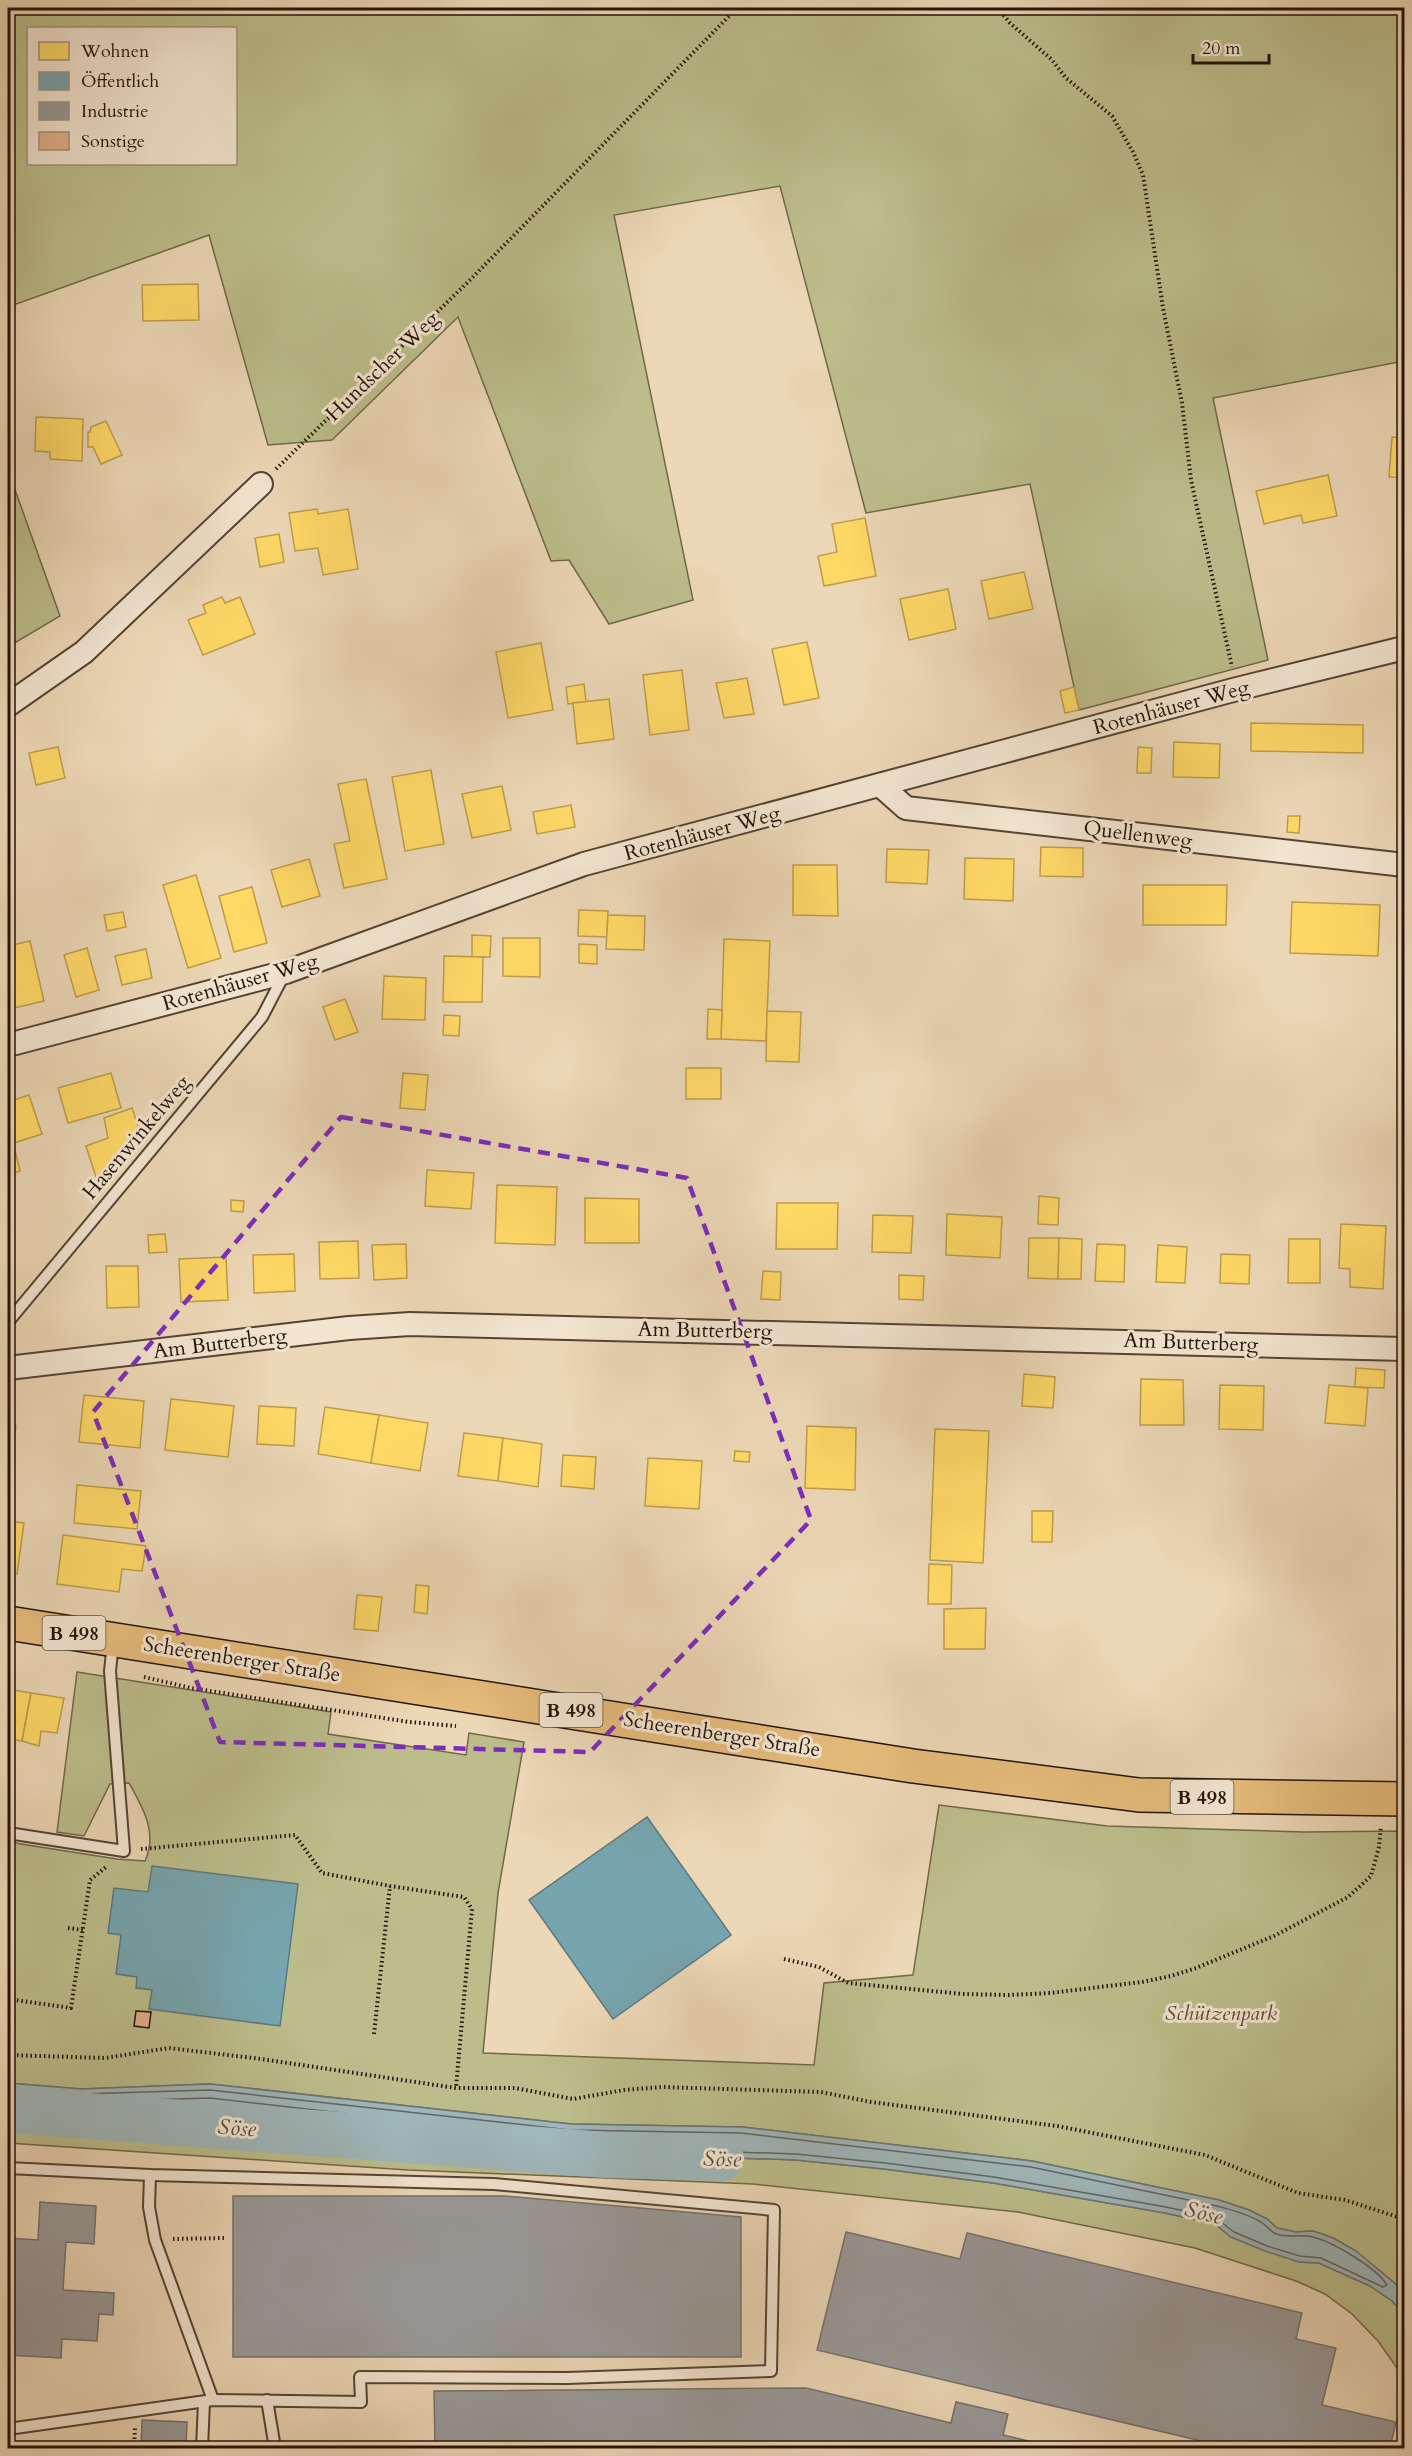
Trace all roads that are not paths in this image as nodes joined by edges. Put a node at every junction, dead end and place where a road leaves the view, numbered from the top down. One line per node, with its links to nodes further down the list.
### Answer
1 (261, 484): 3 (street)
2 (1404, 648): 4 (street, Rotenhäuser Weg)
3 (8, 705)
4 (880, 785): 5 (street, Quellenweg); 6 (street, Rotenhäuser Weg)
5 (1404, 865)
6 (286, 972): 7 (street, Rotenhäuser Weg); 8 (lane, Hasenwinkelweg)
7 (8, 1045)
8 (8, 1322)
9 (1404, 1349): 10 (street, Am Butterberg)
10 (8, 1368)
11 (8, 1623): 12 (main road, Scheerenberger Straße / B 498)
12 (113, 1639): 13 (main road, Scheerenberger Straße / B 498); 14 (lane)
13 (1404, 1799)
14 (8, 1833)
15 (8, 2168): 16 (lane)
16 (150, 2175): 17 (lane); 18 (lane)
17 (267, 2400): 18 (lane); 21 (lane)
18 (208, 2401): 19 (lane); 20 (lane)
19 (8, 2429)
20 (202, 2448)
21 (275, 2448)

